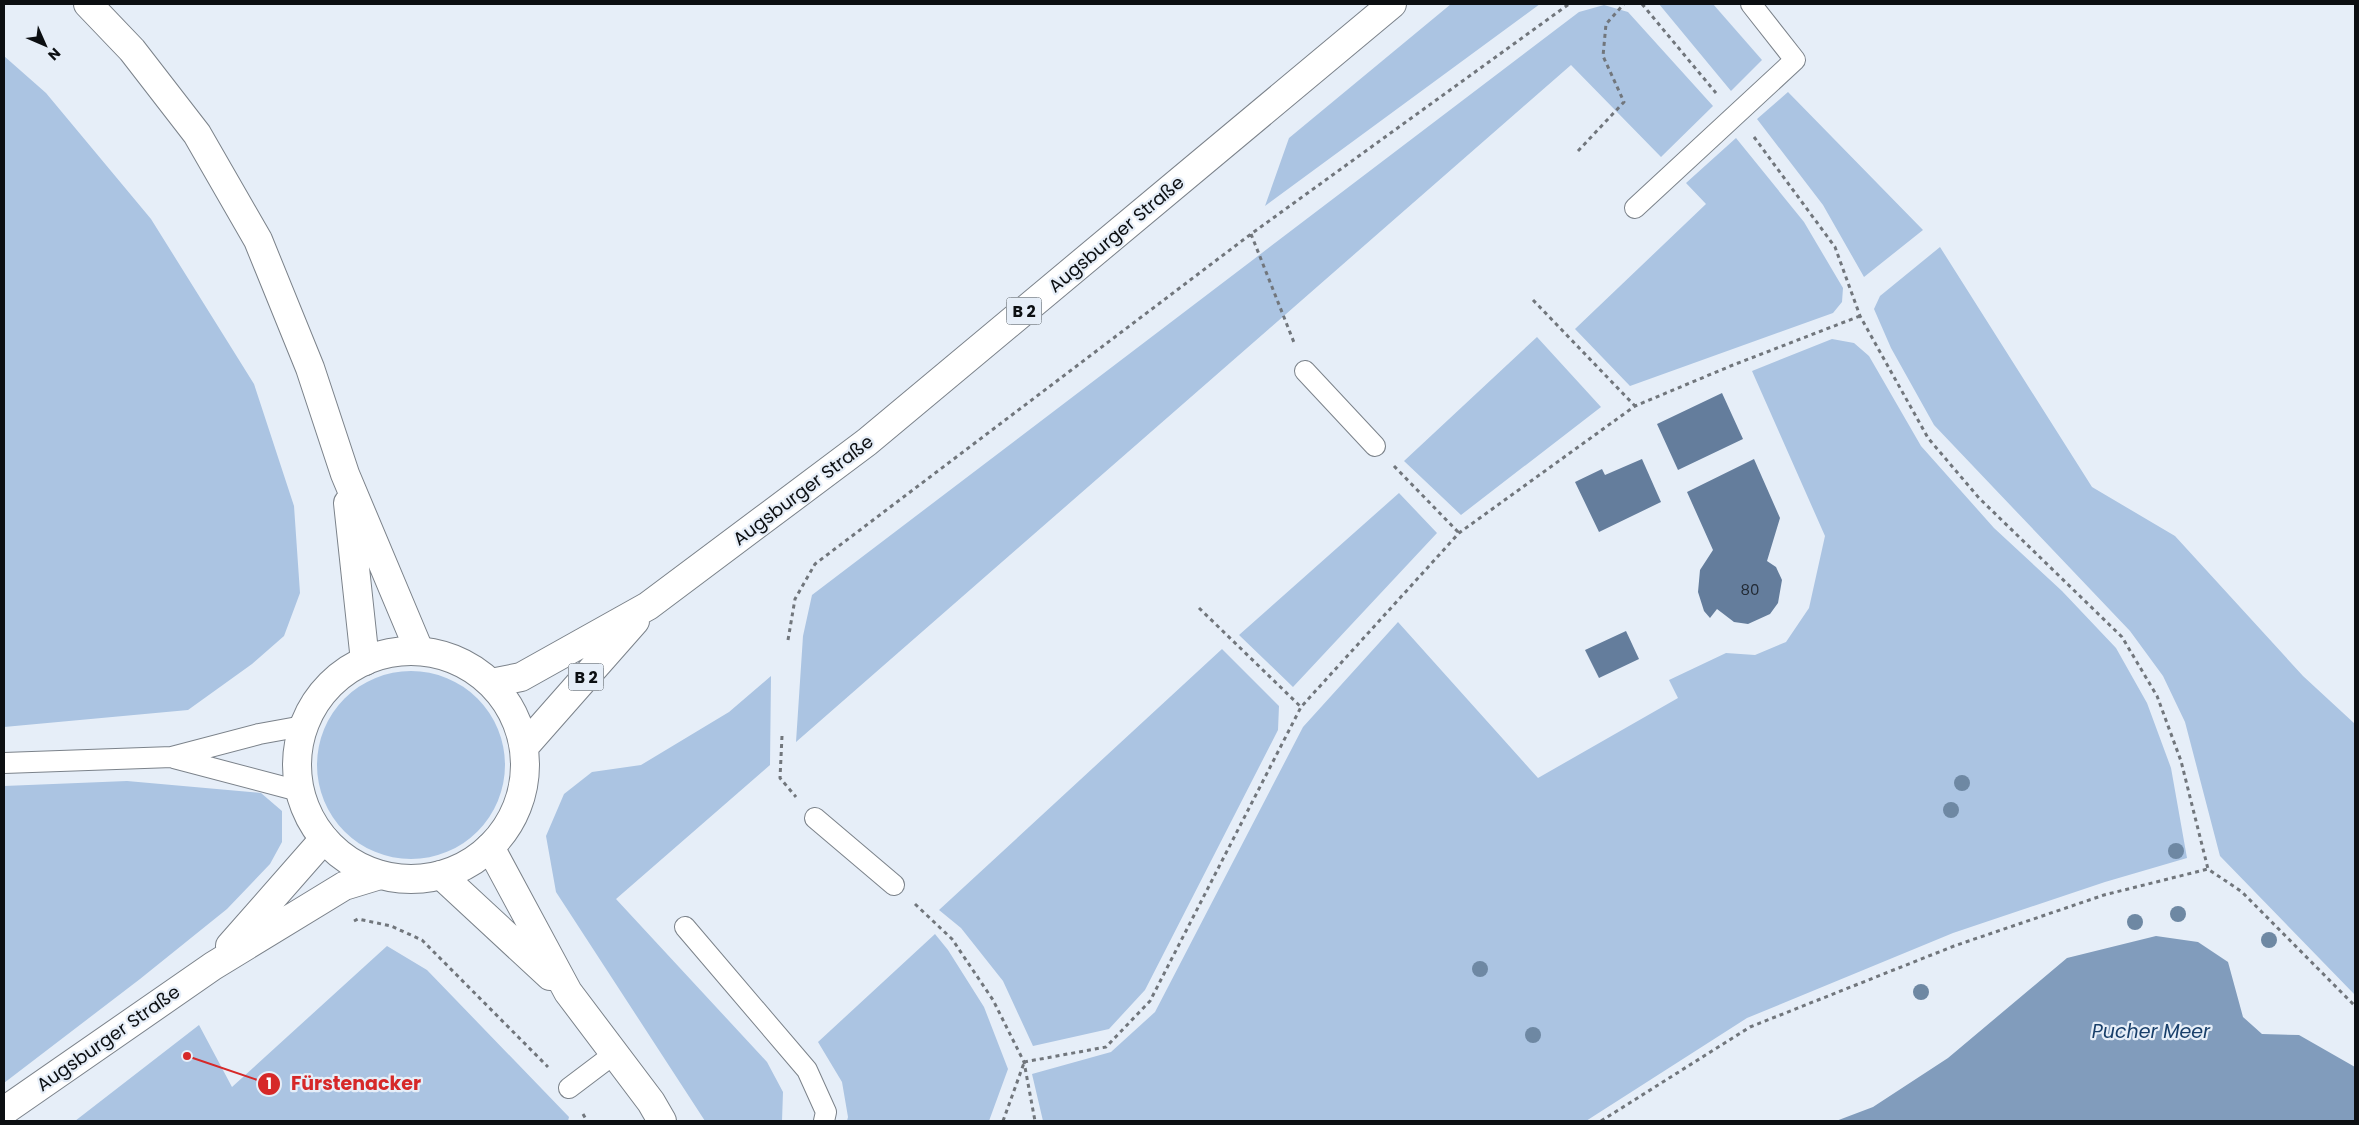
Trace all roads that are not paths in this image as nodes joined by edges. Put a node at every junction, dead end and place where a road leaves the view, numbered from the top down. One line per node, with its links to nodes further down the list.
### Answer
1 (88, 4): 7 (main road)
2 (1392, 4): 8 (main road, Augsburger Straße / B 2)
3 (1751, 4): 4 (lane)
4 (1635, 208)
5 (1304, 371): 6 (lane)
6 (1374, 446)
7 (345, 474): 9 (main road); 10 (main road)
8 (648, 606): 11 (main road, Augsburger Straße / B 2); 13 (main road, Augsburger Straße / B 2)
9 (419, 650): 10 (main road); 11 (main road)
10 (365, 660): 12 (main road)
11 (491, 683): 13 (main road)
12 (303, 726): 14 (lane); 16 (main road)
13 (524, 747): 19 (main road)
14 (172, 758): 15 (lane); 16 (lane)
15 (4, 763)
16 (299, 791): 18 (main road)
17 (814, 818): 22 (lane)
18 (324, 839): 21 (main road); 24 (main road, Augsburger Straße)
19 (490, 847): 20 (main road); 25 (main road)
20 (441, 875): 21 (main road); 25 (main road)
21 (380, 876): 24 (main road, Augsburger Straße)
22 (894, 885)
23 (685, 927): 30 (lane)
24 (213, 966): 28 (main road, Augsburger Straße)
25 (568, 992): 26 (main road)
26 (614, 1054): 27 (lane); 29 (main road)
27 (569, 1088)
28 (4, 1111)
29 (662, 1121)
30 (824, 1121)

